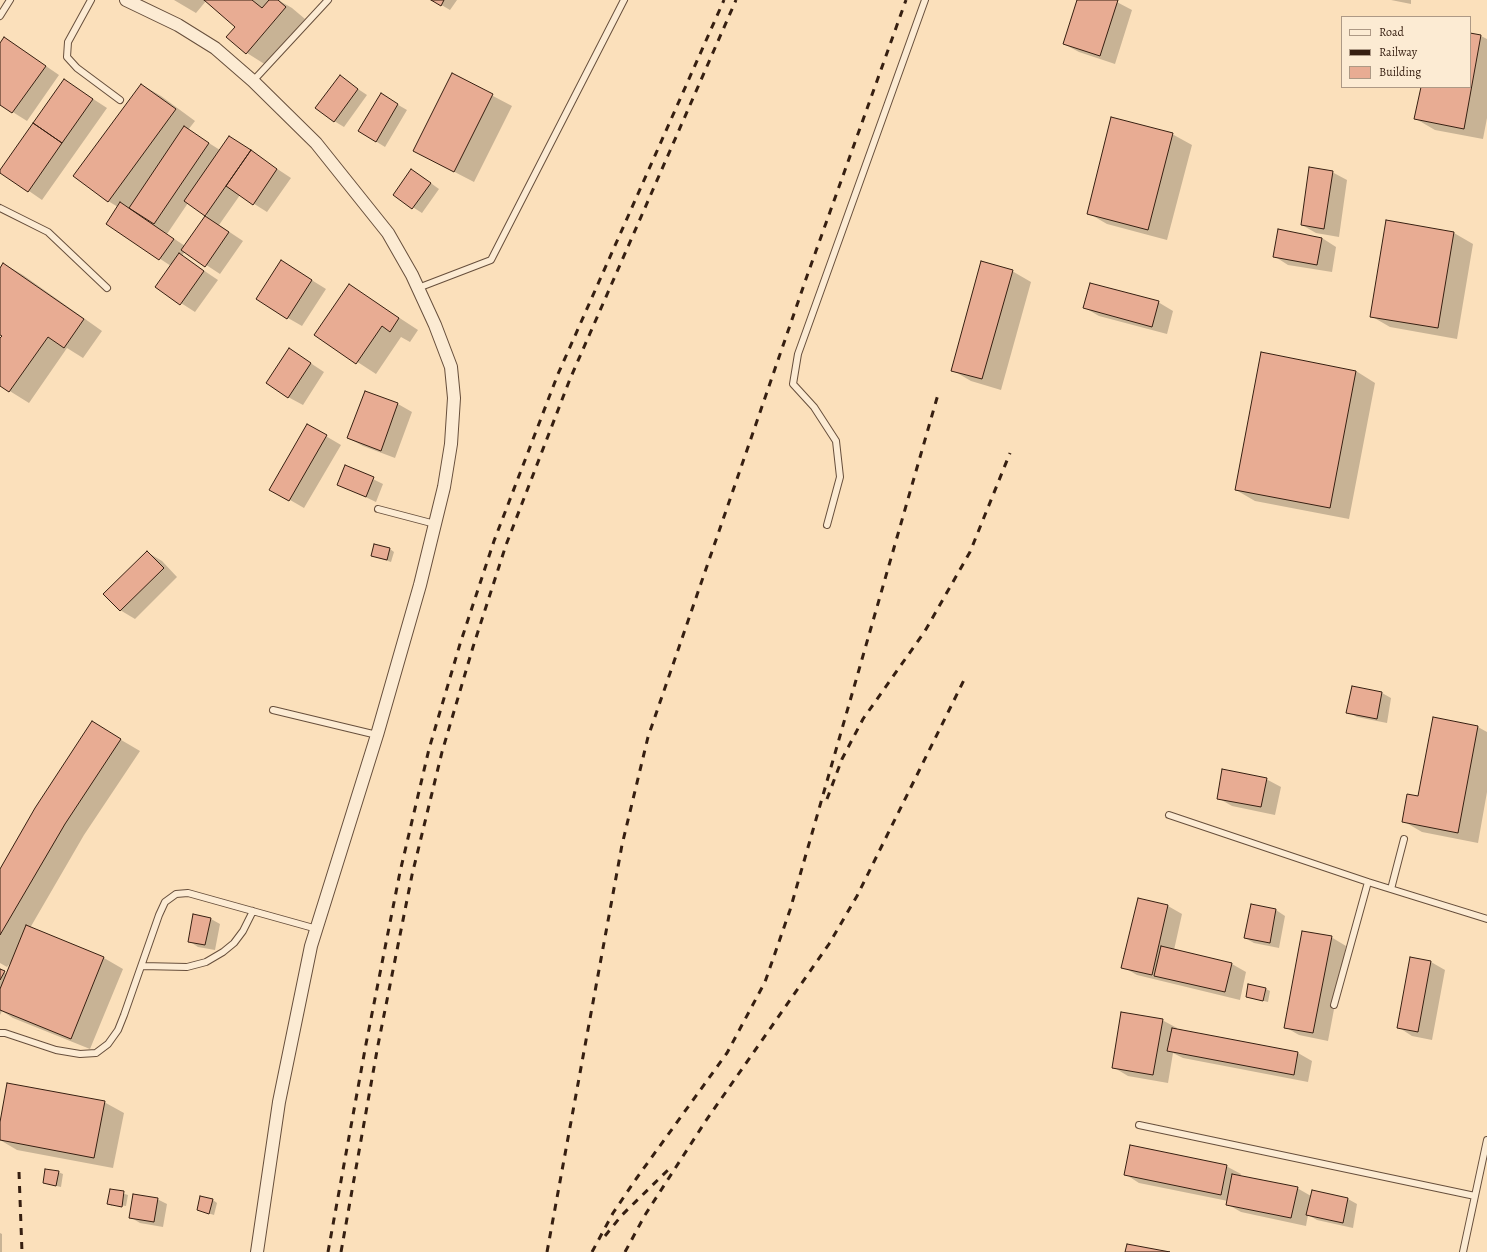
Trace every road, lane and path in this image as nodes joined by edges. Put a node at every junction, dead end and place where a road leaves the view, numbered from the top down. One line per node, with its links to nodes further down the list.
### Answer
1 (10, 0): 7 (lane)
2 (91, 0): 9 (lane)
3 (126, 0): 8 (street)
4 (328, 0): 8 (lane)
5 (624, 0): 12 (lane)
6 (925, 0): 15 (lane)
7 (0, 16)
8 (253, 81): 12 (street)
9 (120, 100)
10 (0, 208): 11 (lane)
11 (107, 288)
12 (418, 288): 14 (street)
13 (378, 510): 14 (lane)
14 (436, 524): 17 (street)
15 (827, 525)
16 (273, 710): 17 (lane)
17 (377, 735): 24 (street)
18 (1169, 815): 20 (lane)
19 (1404, 839): 21 (lane)
20 (1368, 882): 21 (lane); 26 (lane)
21 (1392, 890): 23 (lane)
22 (253, 911): 24 (lane); 25 (lane); 25 (lane)
23 (1487, 919)
24 (317, 929): 31 (street)
25 (142, 966): 27 (lane)
26 (1334, 1005)
27 (0, 1033)
28 (1139, 1125): 30 (lane)
29 (1487, 1140): 30 (lane)
30 (1475, 1196): 32 (lane)
31 (257, 1252)
32 (1463, 1252)

